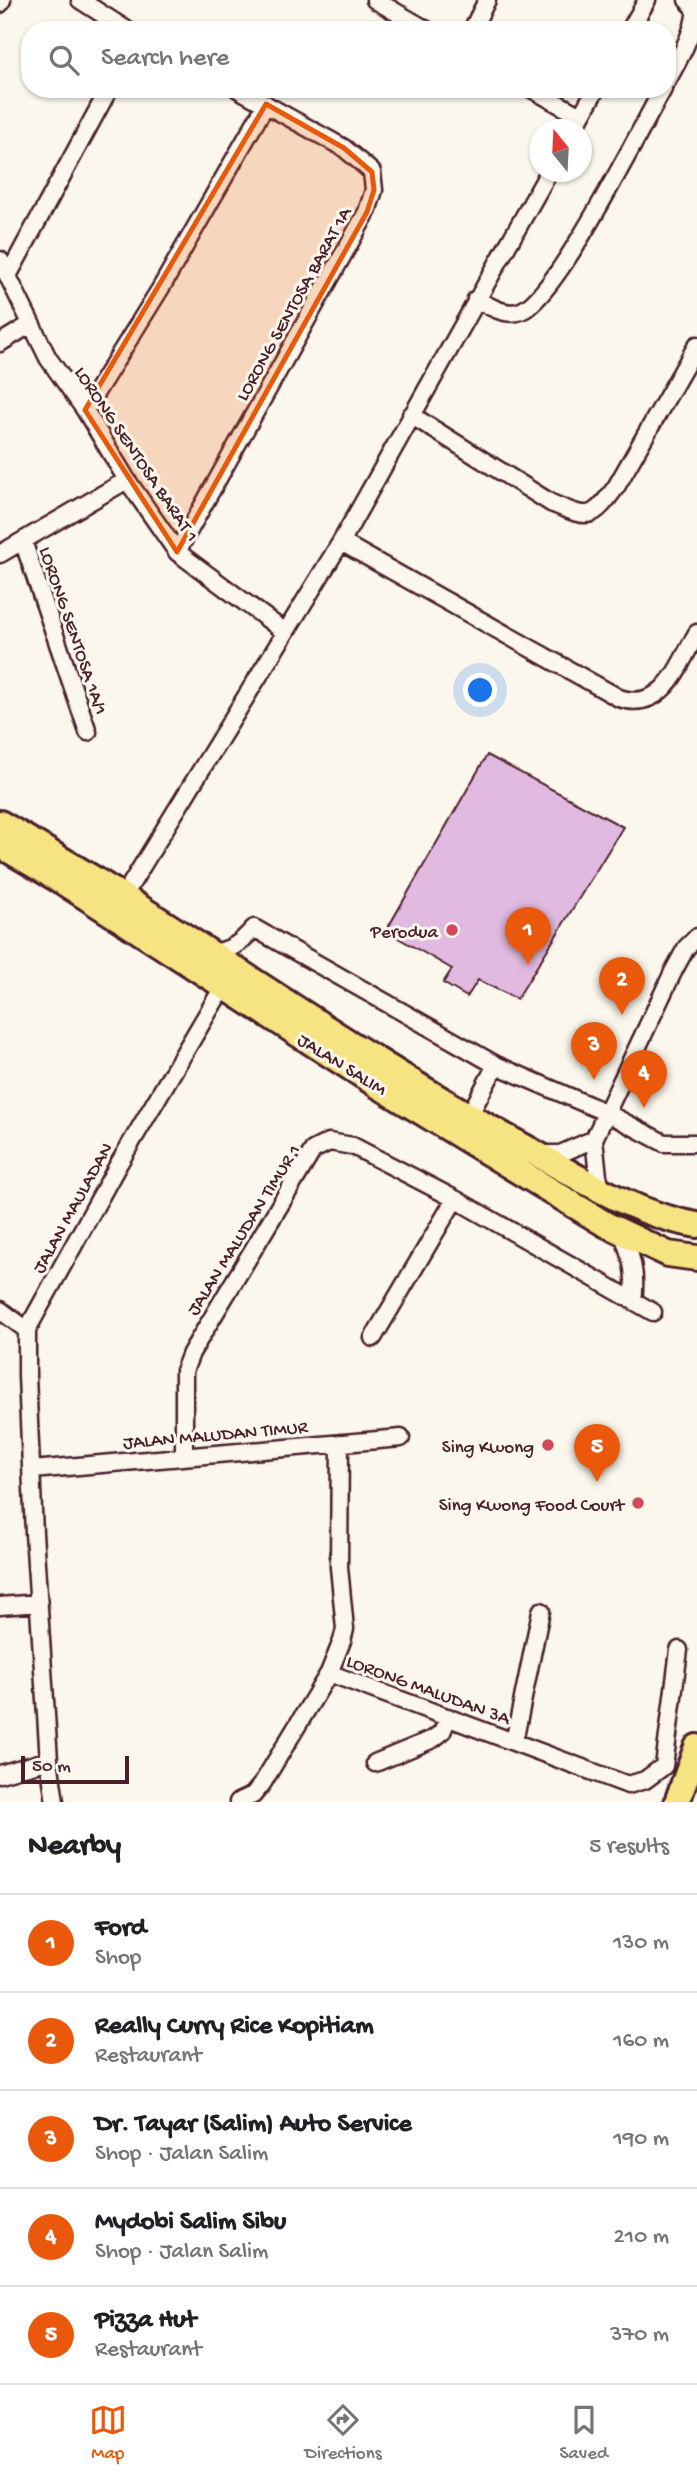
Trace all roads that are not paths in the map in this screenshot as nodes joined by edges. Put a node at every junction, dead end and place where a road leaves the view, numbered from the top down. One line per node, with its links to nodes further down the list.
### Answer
1 (80, 0): 6 (street)
2 (375, 0): 7 (street)
3 (487, 0): 8 (street)
4 (647, 0): 9 (street)
5 (687, 0): 10 (street)
6 (113, 21)
7 (411, 21)
8 (476, 21)
9 (635, 21)
10 (676, 66)
11 (104, 98): 21 (street)
12 (255, 98): 16 (street, LORONG SENTOSA BARAT 1A)
13 (545, 98): 17 (street)
14 (591, 98): 18 (street)
15 (658, 98): 22 (street)
16 (266, 104): 26 (street); 31 (street, LORONG SENTOSA BARAT 1A)
17 (572, 119)
18 (579, 119)
19 (543, 182): 22 (street)
20 (0, 260): 21 (street, LORONG SENTOSA BARAT 1)
21 (9, 274): 23 (street, LORONG SENTOSA BARAT 1)
22 (475, 299): 27 (street)
23 (31, 324): 24 (street); 26 (street, LORONG SENTOSA BARAT 1)
24 (0, 344)
25 (697, 345): 27 (street)
26 (85, 410): 28 (street, LORONG SENTOSA BARAT 1)
27 (411, 415): 30 (street)
28 (127, 480): 29 (street); 31 (street, LORONG SENTOSA BARAT 1)
29 (23, 541): 32 (street); 35 (street, LORONG SENTOSA 1A/1)
30 (341, 542): 33 (street); 34 (street)
31 (177, 552): 33 (street, LORONG SENTOSA BARAT 1)
32 (0, 554)
33 (285, 632): 38 (street)
34 (697, 633)
35 (88, 732)
36 (0, 823): 38 (main road, JALAN SALIM)
37 (0, 845): 41 (main road, JALAN SALIM)
38 (123, 897): 40 (main road, JALAN SALIM)
39 (697, 937): 43 (street)
40 (209, 954): 42 (street); 44 (main road, JALAN SALIM)
41 (223, 987): 52 (main road, JALAN SALIM); 57 (street, JALAN MAULADAN)
42 (496, 1065): 43 (street); 44 (street)
43 (607, 1113): 45 (street); 46 (street)
44 (469, 1116): 47 (main road, JALAN SALIM)
45 (594, 1139): 47 (street); 48 (street)
46 (697, 1143)
47 (538, 1154): 48 (main road, JALAN SALIM)
48 (606, 1191): 50 (main road); 51 (main road, JALAN SALIM)
49 (455, 1199): 54 (street, JALAN MALUDAN TIMUR 1); 58 (street); 61 (street, JALAN MALUDAN TIMUR 1)
50 (697, 1207)
51 (697, 1225)
52 (622, 1232): 53 (main road, JALAN SALIM); 54 (street)
53 (694, 1260)
54 (633, 1300): 56 (street, JALAN MALUDAN TIMUR 1)
55 (0, 1310): 57 (street)
56 (653, 1312)
57 (27, 1331): 62 (street, JALAN MAULADAN)
58 (373, 1338)
59 (401, 1438): 60 (street, JALAN MALUDAN TIMUR)
60 (340, 1443): 61 (street, JALAN MALUDAN TIMUR); 67 (street)
61 (184, 1457): 62 (street, JALAN MALUDAN TIMUR)
62 (32, 1470): 63 (street, JALAN MAULADAN)
63 (39, 1603): 64 (street); 71 (street, JALAN MAULADAN)
64 (0, 1606)
65 (541, 1611): 69 (street, LORONG MALUDAN 3A)
66 (679, 1650): 74 (street)
67 (329, 1673): 68 (street, LORONG MALUDAN 3A); 76 (street)
68 (448, 1717): 69 (street, LORONG MALUDAN 3A); 72 (street)
69 (514, 1742): 74 (street, LORONG MALUDAN 3A)
70 (697, 1747): 78 (main road)
71 (49, 1760): 73 (street); 75 (street, JALAN MAULADAN)
72 (375, 1763)
73 (0, 1774)
74 (628, 1785): 77 (street)
75 (55, 1802)
76 (238, 1802)
77 (631, 1802)
78 (677, 1802)

